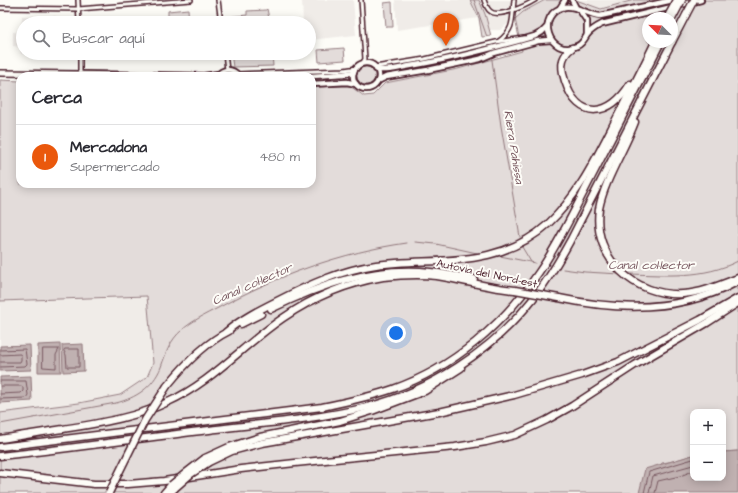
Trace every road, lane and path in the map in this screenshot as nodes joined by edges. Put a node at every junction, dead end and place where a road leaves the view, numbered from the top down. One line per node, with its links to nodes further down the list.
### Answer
1 (78, 0): 19 (street)
2 (190, 0): 15 (street)
3 (218, 0): 25 (street)
4 (361, 0): 37 (street)
5 (484, 0): 20 (street)
6 (514, 0): 20 (street)
7 (535, 0): 20 (street)
8 (565, 0): 17 (main road)
9 (572, 0): 18 (main road)
10 (672, 0): 21 (main road)
11 (677, 0): 22 (highway, bridge)
12 (682, 0): 23 (highway, bridge)
13 (694, 0): 27 (highway, bridge)
14 (700, 0): 28 (main road)
15 (160, 1): 19 (street)
16 (0, 8): 19 (street)
17 (560, 8): 18 (main road); 26 (main road)
18 (576, 8): 21 (main road)
19 (78, 9): 24 (street)
20 (512, 10): 31 (street)
21 (581, 11): 28 (main road)
22 (670, 12)
23 (676, 12)
24 (78, 16)
25 (220, 16)
26 (547, 27): 29 (main road); 30 (main road)
27 (678, 30)
28 (587, 36): 32 (main road)
29 (530, 38): 31 (street); 42 (main road)
30 (551, 40): 32 (main road); 52 (main road)
31 (499, 42): 42 (street)
32 (572, 48): 33 (highway)
33 (650, 48)
34 (651, 48): 61 (highway)
35 (657, 48): 64 (highway)
36 (669, 48): 55 (highway)
37 (365, 59): 40 (street); 41 (street)
38 (80, 60): 47 (street)
39 (226, 60): 43 (street)
40 (362, 64): 41 (main road); 44 (main road)
41 (368, 64): 42 (main road)
42 (375, 68): 52 (main road)
43 (227, 70): 48 (main road); 49 (main road)
44 (355, 70): 50 (street); 51 (main road); 54 (main road)
45 (0, 72): 46 (main road)
46 (16, 72)
47 (80, 72)
48 (223, 72)
49 (234, 72)
50 (302, 72)
51 (316, 76)
52 (378, 81): 54 (main road)
53 (316, 84): 54 (main road)
54 (356, 84)
55 (644, 96): 56 (highway); 62 (highway)
56 (738, 278)
57 (738, 282): 58 (highway, Autovia del Nord-est, bridge)
58 (515, 290): 61 (highway, Autovia del Nord-est); 63 (highway)
59 (738, 298): 66 (highway)
60 (738, 304): 67 (highway)
61 (226, 332): 69 (highway, Autovia del Nord-est, bridge)
62 (498, 336): 65 (highway); 66 (highway)
63 (0, 439)
64 (0, 447)
65 (0, 456)
66 (207, 460): 68 (highway, bridge)
67 (0, 473)
68 (172, 489): 70 (highway)
69 (109, 493)
70 (164, 493)

